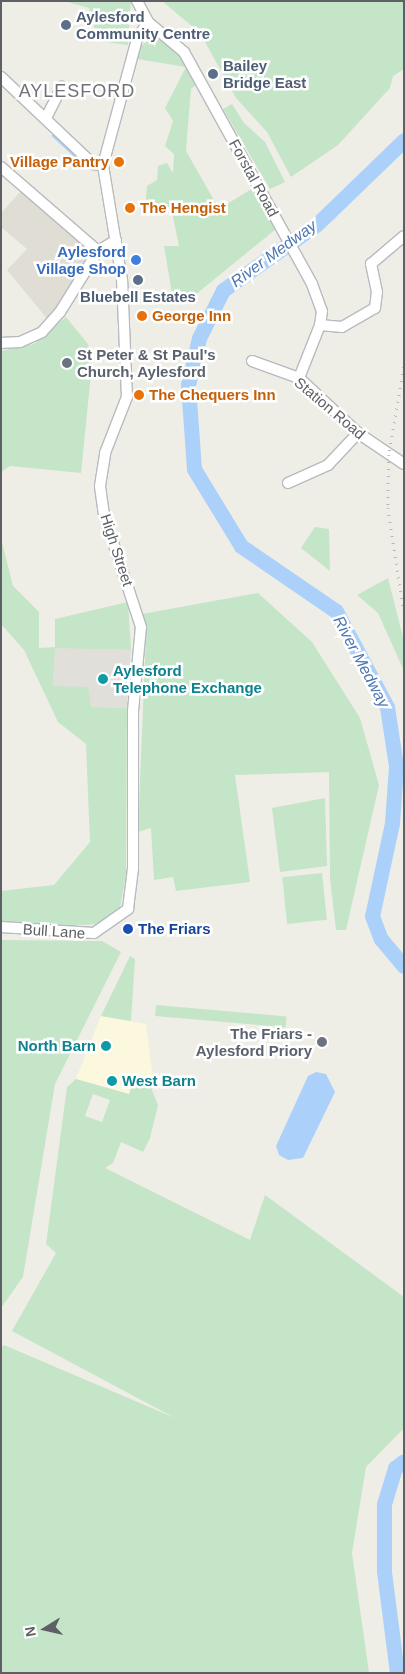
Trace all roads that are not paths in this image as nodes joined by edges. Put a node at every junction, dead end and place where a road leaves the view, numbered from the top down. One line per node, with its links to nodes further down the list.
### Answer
1 (137, 1): 2 (street, Forstal Road)
2 (148, 22): 6 (street); 11 (street, Forstal Road)
3 (1, 77): 5 (street)
4 (62, 87): 5 (street)
5 (47, 116): 6 (street)
6 (103, 165): 9 (street, High Street)
7 (1, 167): 10 (street)
8 (404, 236): 11 (street)
9 (116, 240): 10 (street); 18 (street, High Street)
10 (98, 251): 12 (street)
11 (320, 325): 14 (street, Forstal Road)
12 (1, 343)
13 (252, 361): 14 (street, Station Road)
14 (299, 378): 15 (street, Station Road)
15 (358, 434): 16 (street, Station Road); 17 (street)
16 (404, 464)
17 (288, 483)
18 (128, 909): 19 (street, Bull Lane)
19 (1, 927)

